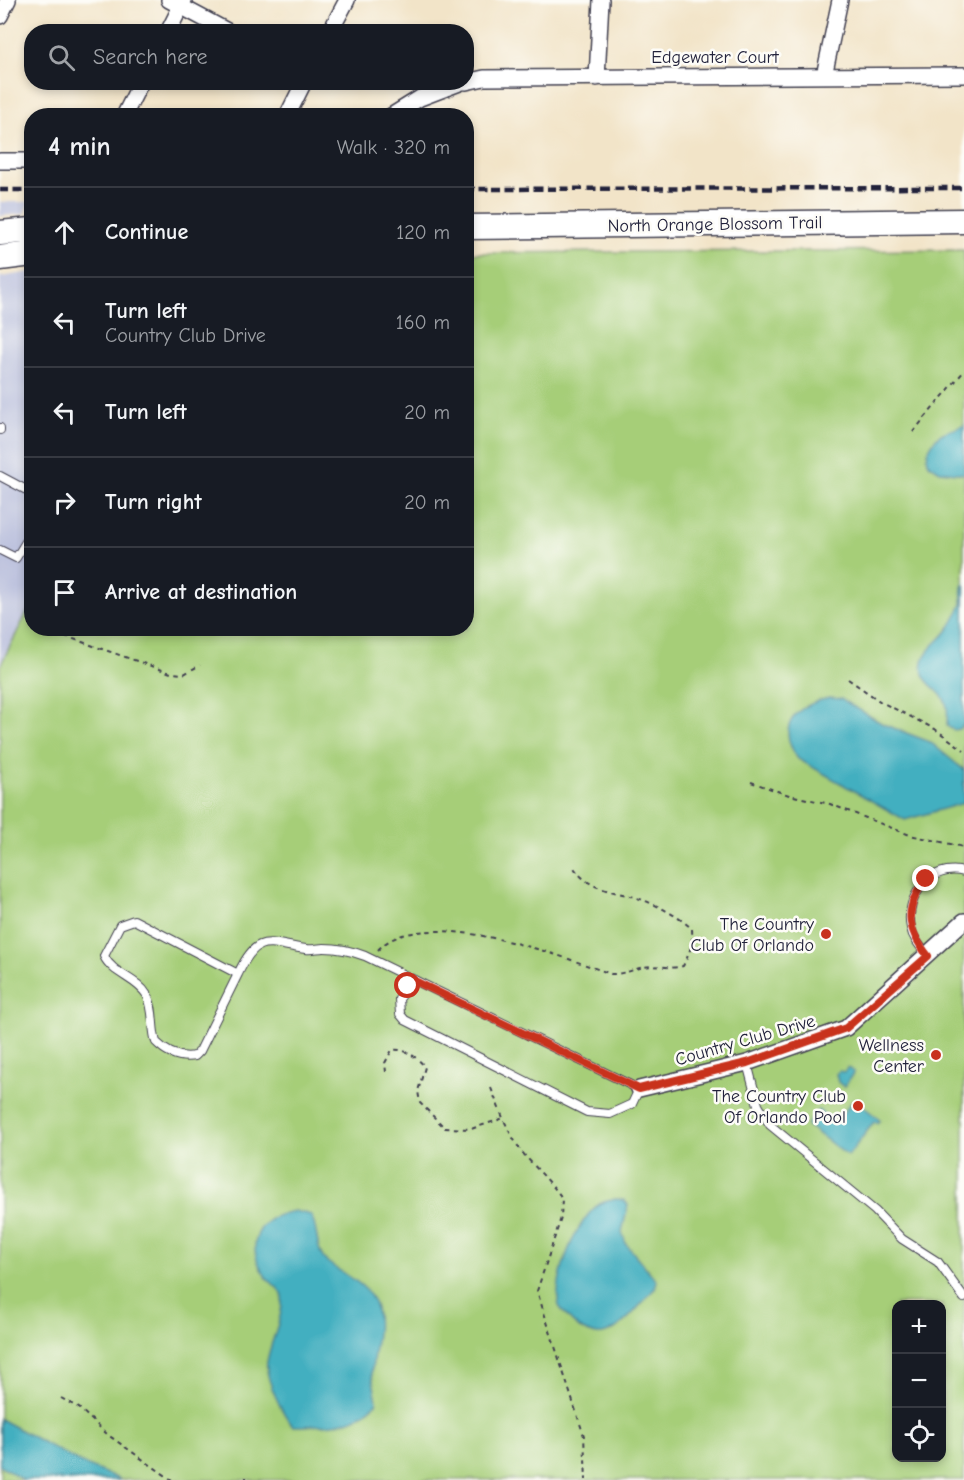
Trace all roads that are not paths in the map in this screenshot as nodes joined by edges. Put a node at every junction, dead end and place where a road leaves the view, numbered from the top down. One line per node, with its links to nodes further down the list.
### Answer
1 (8, 0): 6 (street)
2 (347, 0): 9 (street)
3 (601, 0): 12 (street)
4 (840, 0): 11 (street)
5 (178, 2): 7 (street); 8 (street)
6 (0, 16)
7 (171, 24)
8 (215, 24)
9 (334, 24)
10 (964, 75): 11 (street, Edgewater Court)
11 (824, 76): 12 (street, Edgewater Court)
12 (597, 78): 13 (street, Edgewater Court)
13 (474, 80)
14 (137, 90): 17 (street)
15 (300, 90): 18 (street)
16 (442, 90): 19 (street, Edgewater Court)
17 (128, 108)
18 (291, 108)
19 (404, 108)
20 (0, 161): 21 (street)
21 (24, 161)
22 (964, 222): 23 (main road, North Orange Blossom Trail)
23 (474, 226)
24 (24, 232): 25 (main road)
25 (0, 238)
26 (24, 255): 27 (main road)
27 (0, 258)
28 (0, 476): 29 (lane)
29 (24, 489)
30 (24, 545): 31 (lane)
31 (0, 550)
32 (964, 872): 34 (lane)
33 (964, 921): 34 (street, Country Club Drive)
34 (928, 956): 37 (street, Country Club Drive)
35 (238, 974): 35 (lane); 36 (lane)
36 (414, 981): 38 (lane); 38 (lane)
37 (747, 1063): 38 (street, Country Club Drive); 39 (lane)
38 (639, 1089)
39 (964, 1298)

